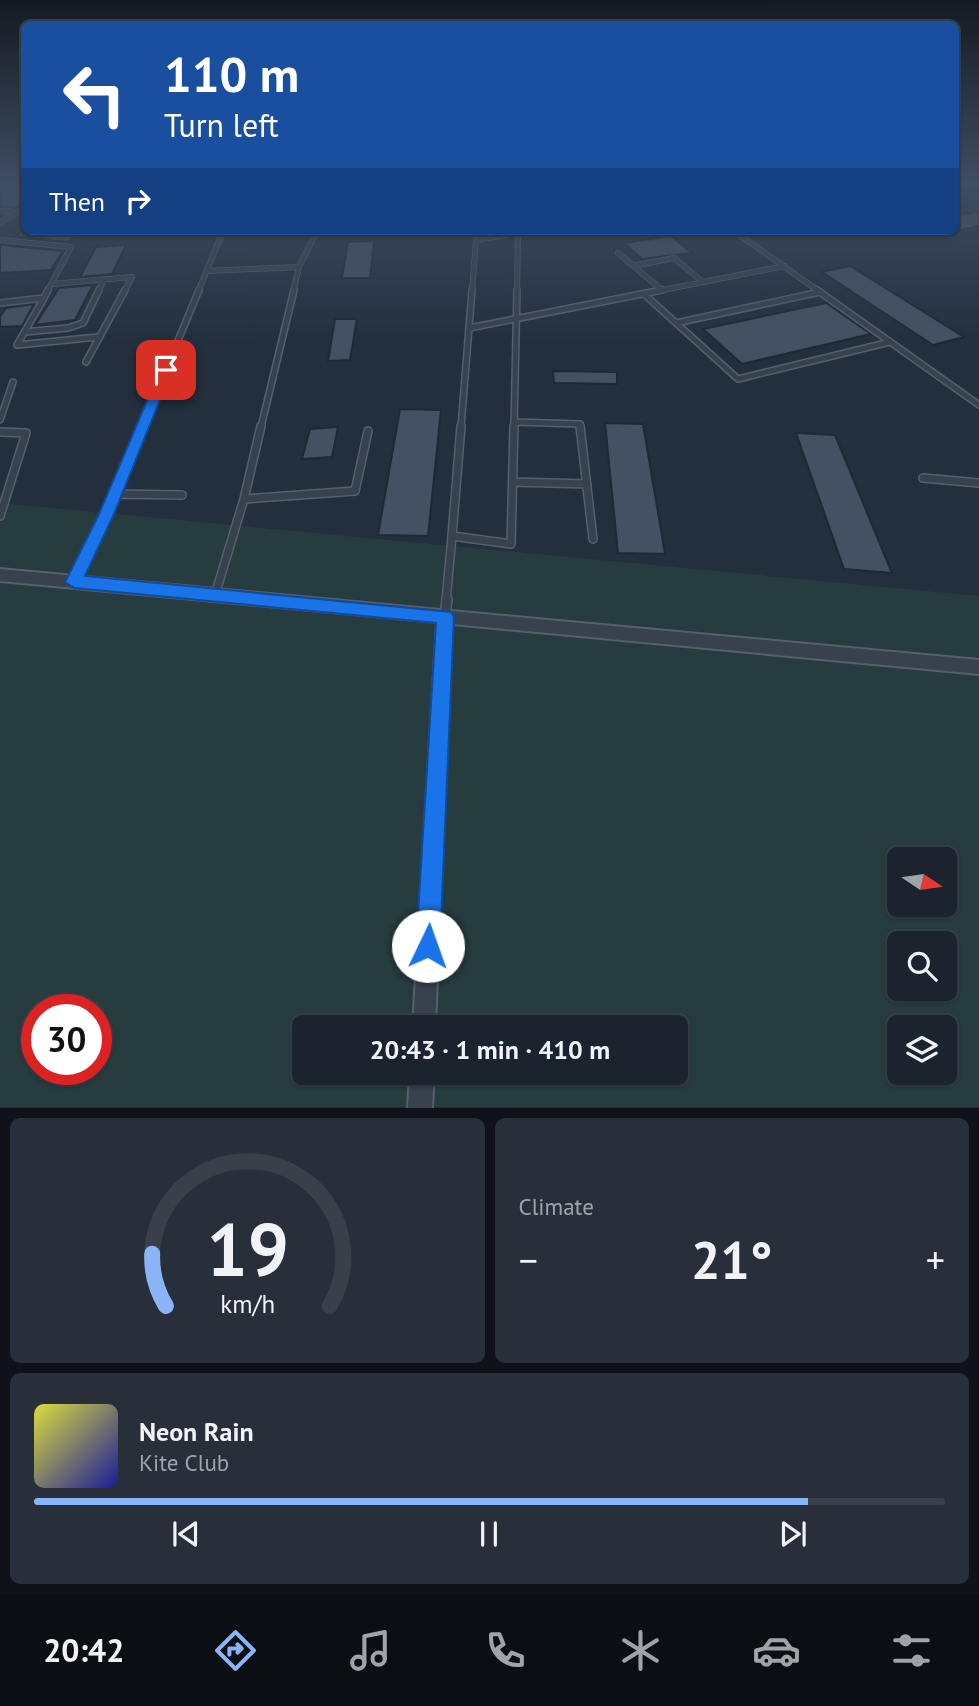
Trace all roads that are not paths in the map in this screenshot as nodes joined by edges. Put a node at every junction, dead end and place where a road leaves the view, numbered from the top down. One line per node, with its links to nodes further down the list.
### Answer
1 (221, 237): 11 (lane)
2 (314, 237): 10 (lane)
3 (493, 237): 22 (lane)
4 (518, 237): 20 (lane)
5 (742, 237): 9 (lane)
6 (0, 240): 14 (lane)
7 (618, 253): 8 (lane)
8 (633, 266): 13 (lane); 15 (lane)
9 (784, 266): 13 (lane); 16 (lane)
10 (299, 267): 11 (lane); 39 (lane)
11 (207, 271): 37 (lane)
12 (104, 280): 14 (lane); 23 (lane); 24 (lane)
13 (703, 282): 15 (lane)
14 (52, 284): 18 (lane)
15 (662, 290): 17 (lane)
16 (820, 292): 21 (lane); 25 (lane)
17 (644, 294): 20 (lane); 21 (lane)
18 (44, 298): 19 (lane); 23 (lane)
19 (0, 303)
20 (516, 319): 22 (lane); 30 (lane)
21 (676, 323): 25 (lane)
22 (469, 328): 41 (lane)
23 (24, 332): 24 (lane)
24 (98, 337): 26 (lane)
25 (890, 342): 28 (lane)
26 (86, 362)
27 (13, 382): 29 (lane)
28 (979, 405)
29 (0, 420)
30 (514, 422): 34 (lane); 36 (lane)
31 (368, 431): 39 (lane)
32 (0, 432): 40 (lane)
33 (923, 478): 35 (lane)
34 (513, 482): 36 (lane); 41 (lane)
35 (979, 483)
36 (587, 484): 42 (lane)
37 (115, 494): 38 (lane); 44 (lane)
38 (182, 495)
39 (244, 499): 45 (lane)
40 (0, 516)
41 (452, 536): 46 (lane)
42 (593, 539)
43 (0, 575): 44 (street)
44 (74, 582): 45 (street)
45 (215, 596): 46 (street)
46 (445, 617): 47 (street); 48 (street)
47 (979, 667)
48 (425, 1015)
49 (421, 1085): 50 (street)
50 (420, 1108)

